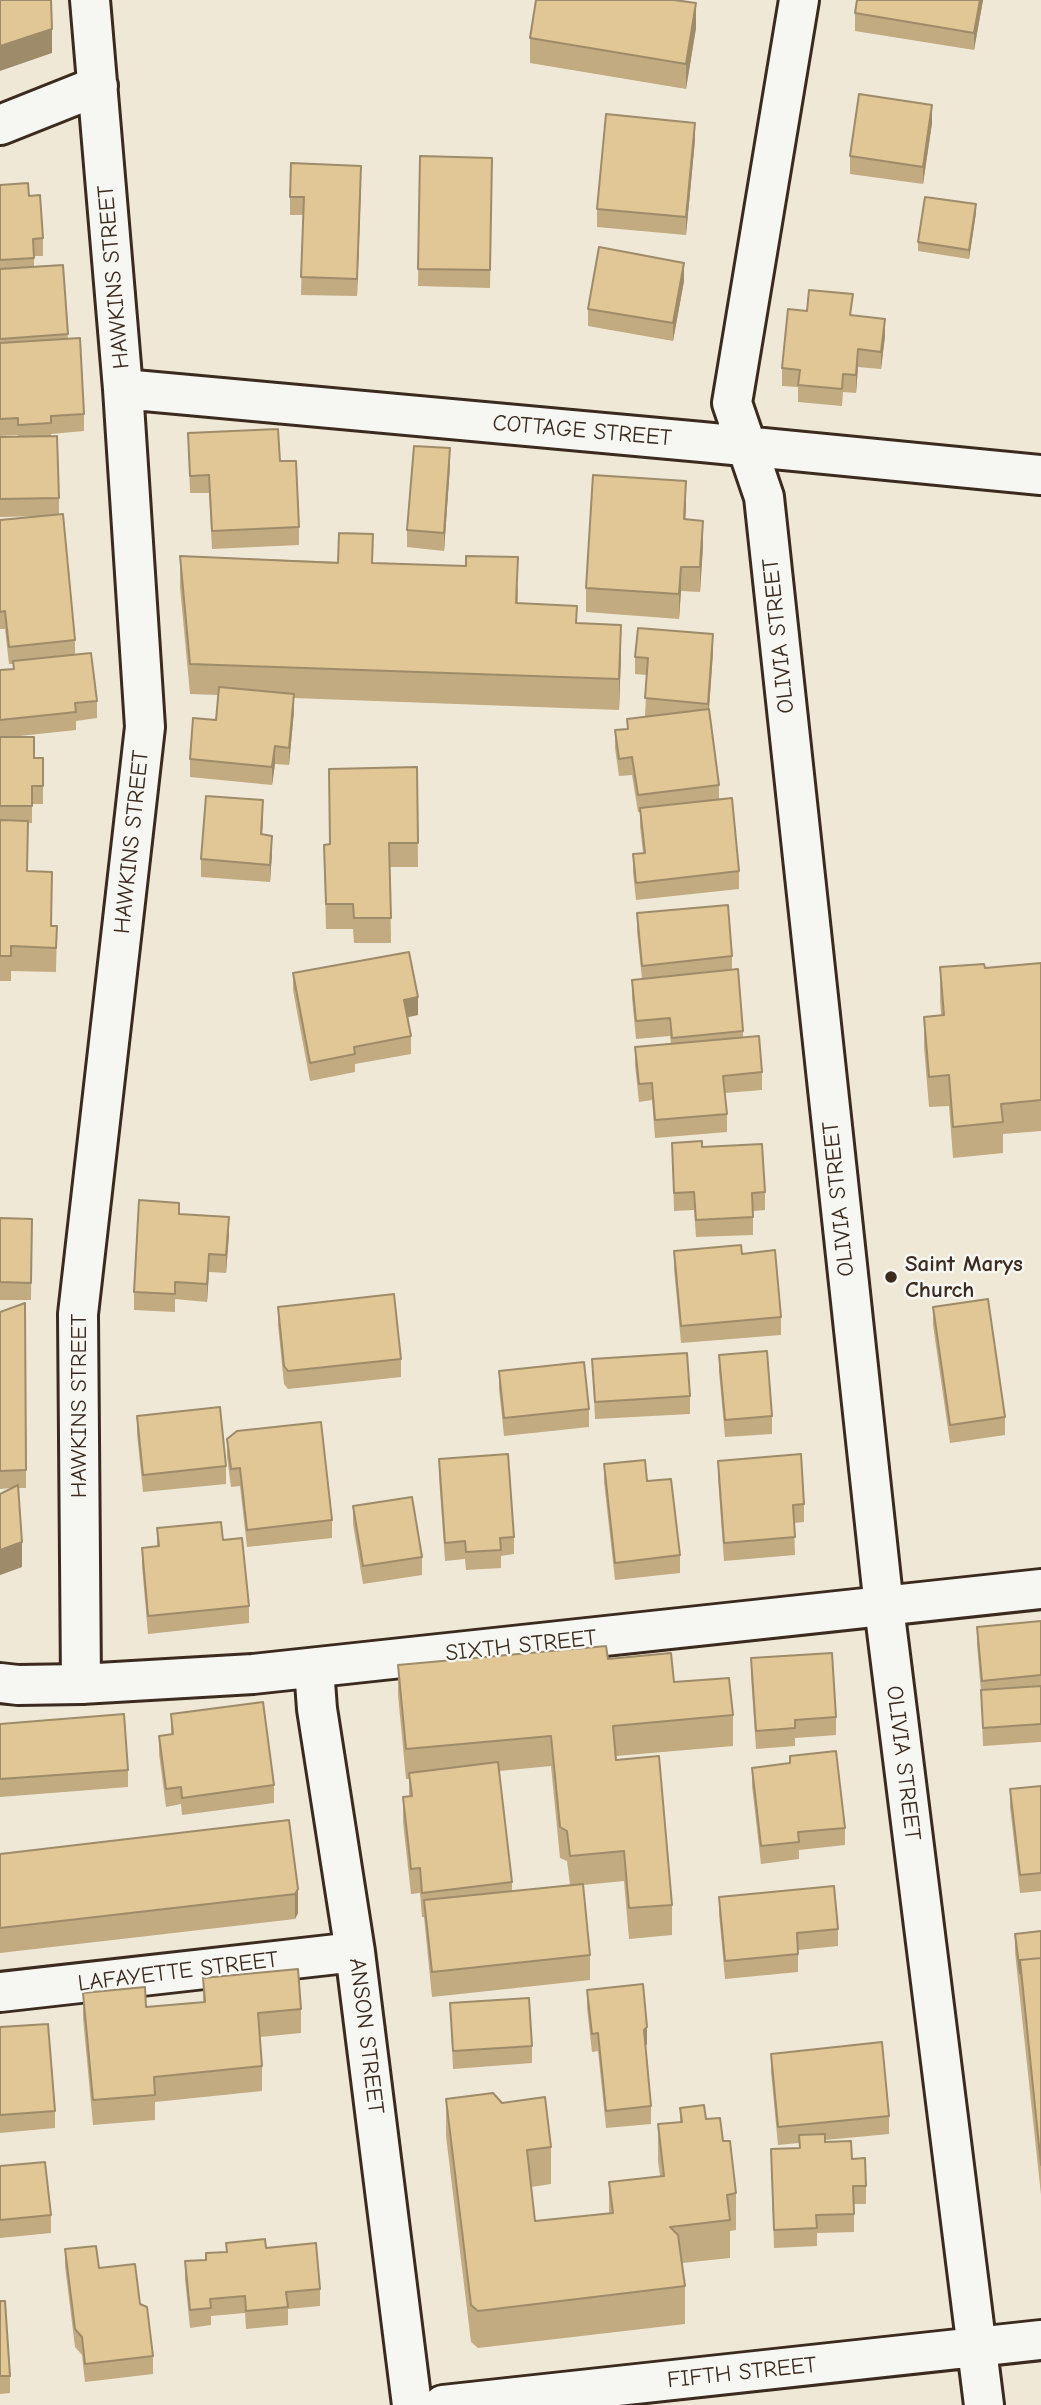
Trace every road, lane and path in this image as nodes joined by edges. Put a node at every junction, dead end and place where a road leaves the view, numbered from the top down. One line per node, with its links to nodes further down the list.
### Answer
1 (90, 0): 3 (street, HAWKINS STREET)
2 (799, 0): 6 (street, OLIVIA STREET)
3 (98, 86): 4 (street); 5 (street, HAWKINS STREET)
4 (0, 125)
5 (123, 389): 6 (street, COTTAGE STREET); 12 (street, HAWKINS STREET)
6 (746, 446): 7 (street, COTTAGE STREET); 9 (street, OLIVIA STREET)
7 (1041, 475)
8 (1041, 1589): 9 (street, SIXTH STREET)
9 (884, 1607): 10 (street, SIXTH STREET); 16 (street, OLIVIA STREET)
10 (314, 1668): 12 (street, SIXTH STREET); 13 (street, ANSON STREET)
11 (0, 1683): 12 (street, SIXTH STREET)
12 (81, 1684)
13 (355, 1952): 14 (street, LAFAYETTE STREET); 17 (street, ANSON STREET)
14 (0, 1992)
15 (1041, 2340): 16 (street, FIFTH STREET)
16 (978, 2348): 18 (street, FIFTH STREET); 19 (street, OLIVIA STREET)
17 (412, 2405)
18 (443, 2405)
19 (984, 2405)

